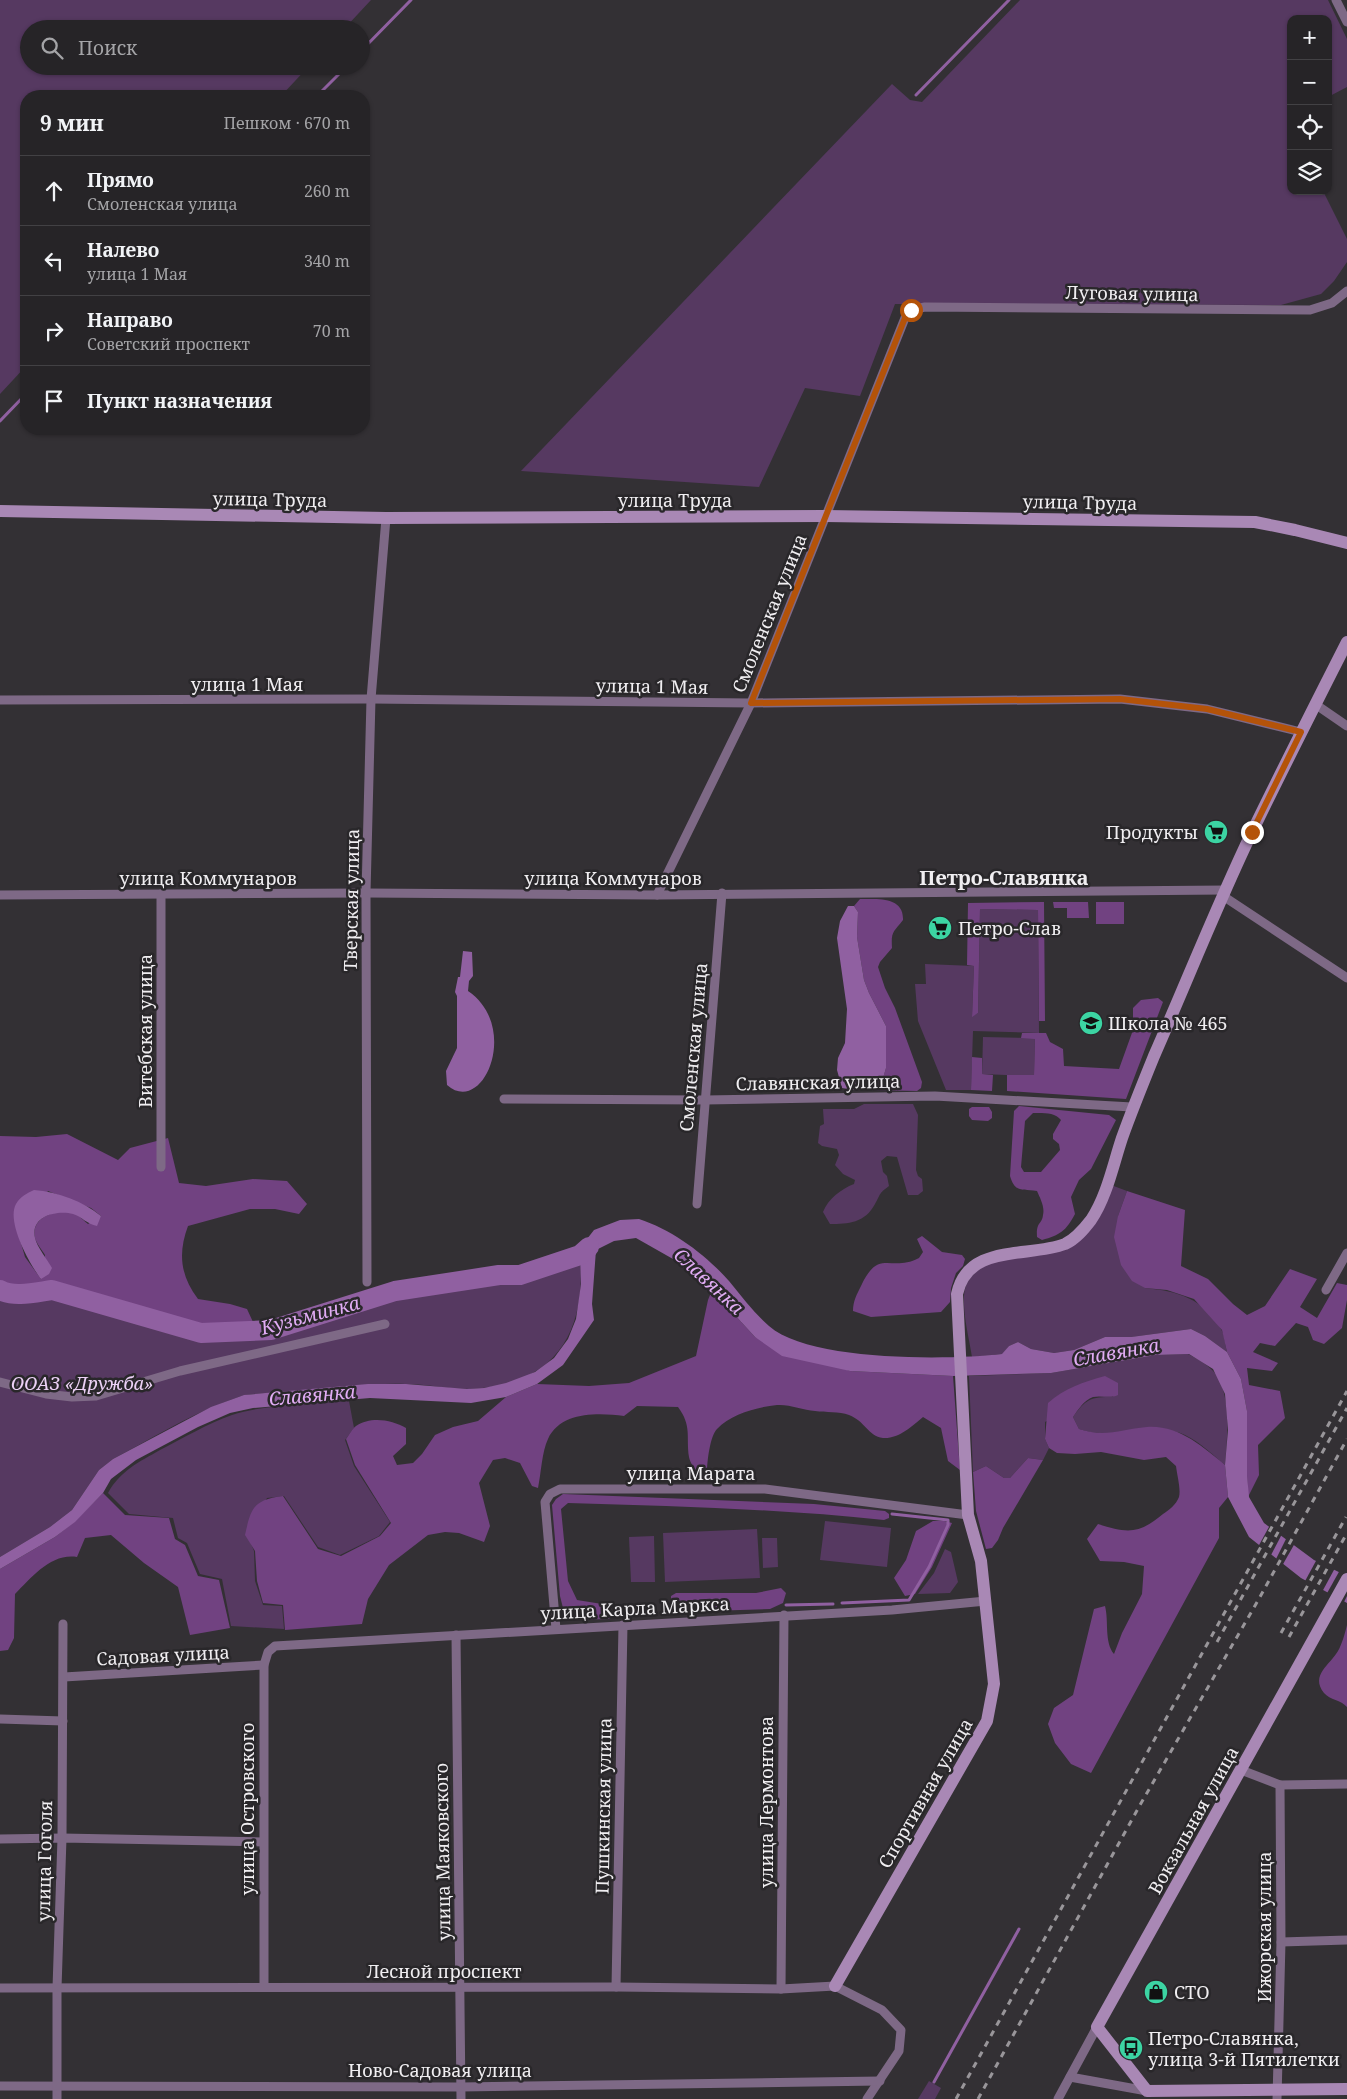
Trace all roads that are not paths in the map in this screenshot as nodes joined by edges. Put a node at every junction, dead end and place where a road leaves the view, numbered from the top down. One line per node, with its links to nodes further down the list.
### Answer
1 (1336, 0): 2 (street)
2 (1347, 22)
3 (1347, 291): 4 (street, Луговая улица)
4 (911, 310): 6 (street, Смоленская улица)
5 (0, 511): 7 (street, улица Труда)
6 (825, 516): 7 (street, улица Труда); 8 (street, улица Труда); 12 (street, Смоленская улица)
7 (386, 518): 10 (street, Тверская улица)
8 (1347, 543)
9 (1347, 642): 13 (street, Спортивная улица)
10 (371, 699): 11 (street, улица 1 Мая); 12 (street, улица 1 Мая); 16 (street, Тверская улица)
11 (0, 700)
12 (751, 703): 15 (street, улица 1 Мая); 21 (street, Смоленская улица)
13 (1315, 704): 14 (street); 15 (street, Спортивная улица)
14 (1347, 726)
15 (1301, 732): 18 (street, Спортивная улица)
16 (366, 893): 19 (street, улица Коммунаров); 21 (street, улица Коммунаров); 29 (street, Тверская улица)
17 (722, 893): 18 (street, улица Коммунаров); 21 (street, улица Коммунаров); 24 (street, Смоленская улица)
18 (1224, 893): 22 (street); 25 (street, Спортивная улица)
19 (161, 894): 20 (street, улица Коммунаров); 26 (street, Витебская улица)
20 (0, 895)
21 (657, 895)
22 (1347, 978)
23 (504, 1099): 24 (street, Славянская улица)
24 (705, 1100): 25 (street, Славянская улица); 27 (street, Смоленская улица)
25 (1132, 1107): 33 (street, Спортивная улица)
26 (162, 1167)
27 (697, 1204)
28 (1347, 1253): 30 (street)
29 (367, 1282)
30 (1326, 1290)
31 (385, 1324): 32 (street)
32 (0, 1382)
33 (968, 1515): 35 (street, Спортивная улица); 39 (street, улица Марата)
34 (1347, 1579): 45 (street, Вокзальная улица)
35 (986, 1601): 36 (street, улица Карла Маркса); 53 (street, Спортивная улица)
36 (784, 1615): 38 (street, улица Карла Маркса); 59 (street, улица Лермонтова)
37 (63, 1624): 42 (street, улица Гоголя)
38 (622, 1625): 39 (street, улица Карла Маркса); 55 (street, Пушкинская улица)
39 (556, 1629): 40 (street, улица Карла Маркса)
40 (456, 1635): 41 (street, улица Карла Маркса); 58 (street, улица Маяковского)
41 (264, 1665): 42 (street, Садовая улица); 50 (street, улица Островского)
42 (64, 1677): 44 (street, улица Гоголя)
43 (0, 1719): 44 (street)
44 (63, 1721): 48 (street, улица Гоголя)
45 (1241, 1770): 47 (street); 60 (street, Вокзальная улица)
46 (1347, 1784): 47 (street)
47 (1280, 1786): 52 (street, Ижорская улица)
48 (62, 1838): 49 (street); 50 (street); 57 (street, улица Гоголя)
49 (0, 1839)
50 (263, 1842): 54 (street, улица Островского)
51 (1347, 1940): 52 (street)
52 (1281, 1942): 68 (street, Ижорская улица)
53 (835, 1986): 59 (street, Лесной проспект); 62 (street)
54 (264, 1987): 57 (street, Лесной проспект); 58 (street, Лесной проспект)
55 (616, 1987): 58 (street, Лесной проспект); 59 (street, Лесной проспект)
56 (0, 1988): 57 (street, Лесной проспект)
57 (57, 1988): 65 (street, улица Гоголя)
58 (460, 1988): 64 (street, улица Маяковского)
59 (781, 1989)
60 (1097, 2028): 61 (street, Вокзальная улица); 67 (street)
61 (1070, 2077): 67 (street); 72 (street, Вокзальная улица)
62 (880, 2080): 64 (street, Ново-Садовая улица); 71 (street)
63 (0, 2086): 65 (street, Ново-Садовая улица)
64 (461, 2087): 65 (street, Ново-Садовая улица); 70 (street, улица Маяковского)
65 (57, 2088): 69 (street, улица Гоголя)
66 (1347, 2089): 68 (street)
67 (1147, 2091): 68 (street)
68 (1278, 2094)
69 (56, 2099)
70 (461, 2099)
71 (867, 2099)
72 (1058, 2099)

